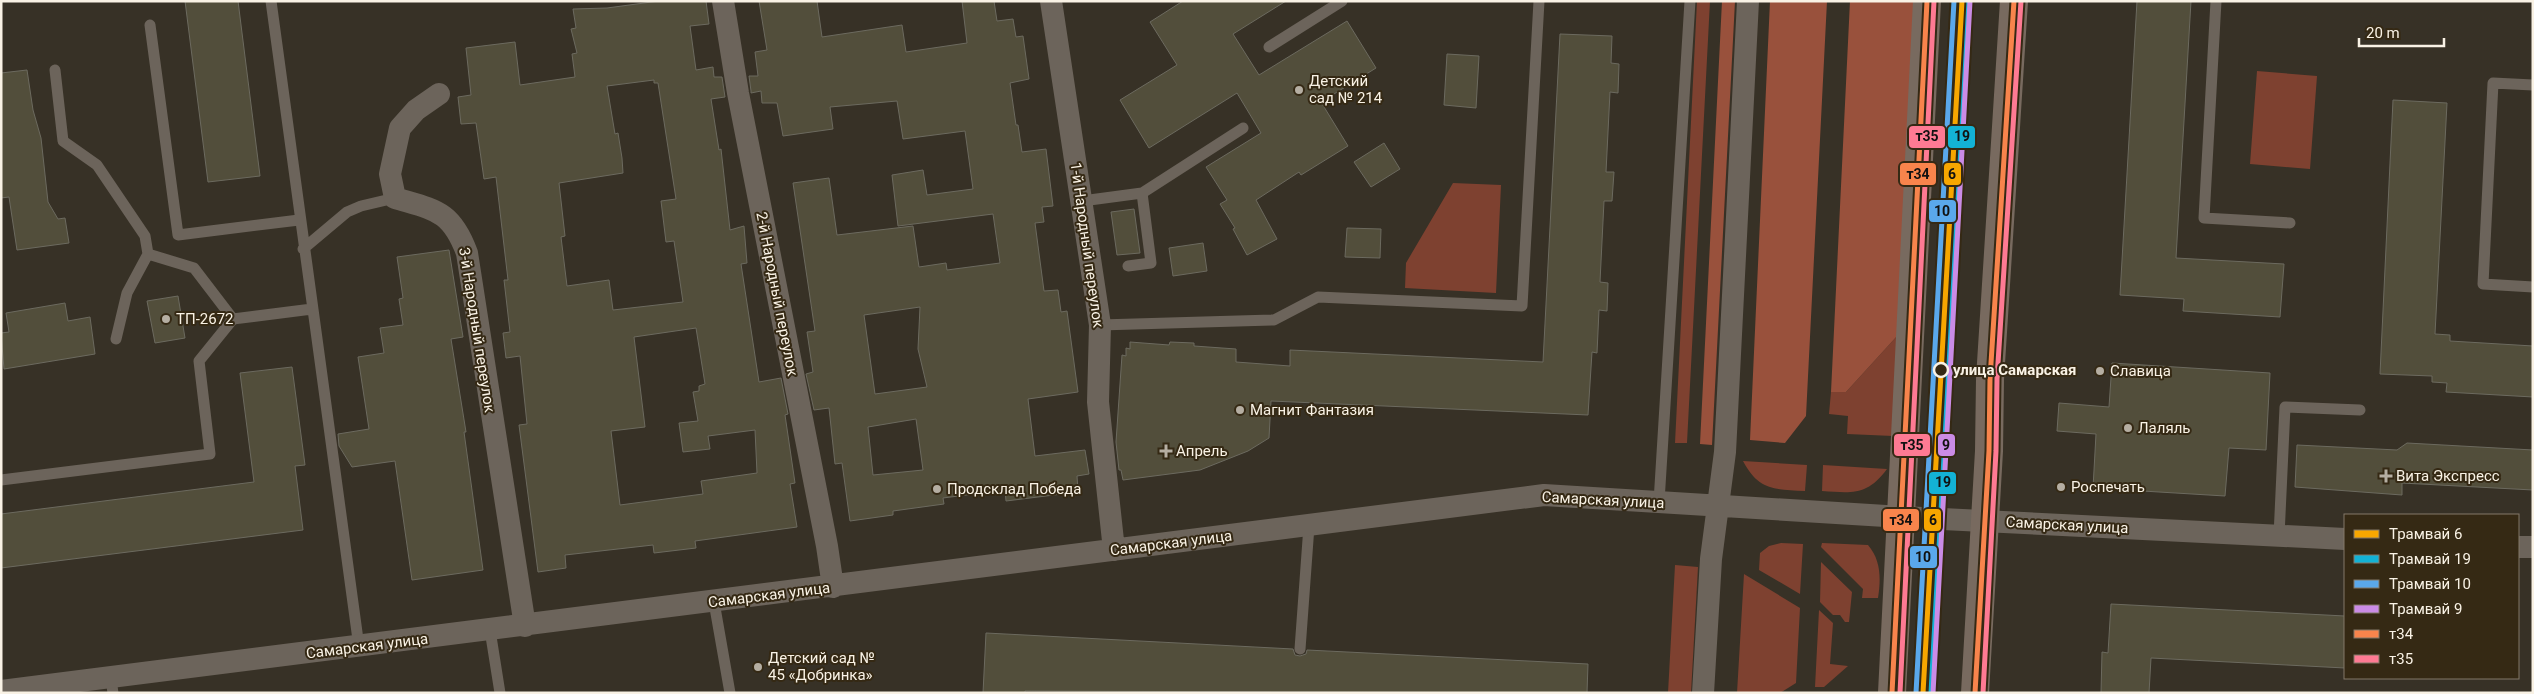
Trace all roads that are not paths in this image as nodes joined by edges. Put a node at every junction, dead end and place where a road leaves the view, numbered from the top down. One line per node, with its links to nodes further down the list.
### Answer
1 (271, 1): 20 (lane)
2 (723, 1): 42 (street, 2-й Народный переулок)
3 (1051, 1): 19 (street, 1-й Народный переулок)
4 (1342, 1): 12 (lane)
5 (1539, 1): 28 (lane)
6 (1690, 1): 32 (lane)
7 (1748, 1): 33 (street)
8 (1927, 1): 34 (main road)
9 (2014, 1): 35 (main road)
10 (2216, 1): 21 (lane)
11 (150, 25): 20 (lane)
12 (1269, 47)
13 (55, 70): 23 (lane)
14 (2533, 85): 25 (lane)
15 (439, 94): 18 (street)
16 (1243, 128): 17 (lane)
17 (1142, 193): 19 (lane); 24 (lane)
18 (394, 198): 22 (lane); 44 (street, 3-й Народный переулок)
19 (1082, 201): 28 (street, 1-й Народный переулок)
20 (299, 220): 22 (lane)
21 (2290, 223)
22 (303, 249): 26 (lane)
23 (148, 254): 27 (lane); 29 (lane)
24 (1128, 266)
25 (2533, 288)
26 (312, 309): 27 (lane); 46 (lane)
27 (233, 319): 31 (lane)
28 (1100, 325): 41 (street, 1-й Народный переулок)
29 (116, 339)
30 (2360, 410): 37 (lane)
31 (1, 480)
32 (1659, 502): 33 (street, Самарская улица); 36 (street, Самарская улица)
33 (1718, 506): 34 (street, Самарская улица); 52 (street)
34 (1902, 517): 35 (street, Самарская улица); 53 (main road)
35 (1984, 521): 37 (street, Самарская улица); 54 (main road)
36 (1309, 526): 41 (street, Самарская улица); 47 (lane)
37 (2279, 536): 38 (street, Самарская улица)
38 (2344, 539)
39 (2519, 547): 40 (street)
40 (2533, 548)
41 (1114, 550): 42 (street, Самарская улица)
42 (833, 587): 43 (street, Самарская улица)
43 (714, 602): 44 (street, Самарская улица); 51 (lane)
44 (525, 626): 45 (street, Самарская улица)
45 (490, 630): 46 (street, Самарская улица); 50 (lane)
46 (359, 647): 48 (street, Самарская улица)
47 (1300, 649)
48 (112, 686): 49 (street, Самарская улица)
49 (1, 691)
50 (500, 693)
51 (730, 693)
52 (1703, 693)
53 (1892, 693)
54 (1974, 693)

